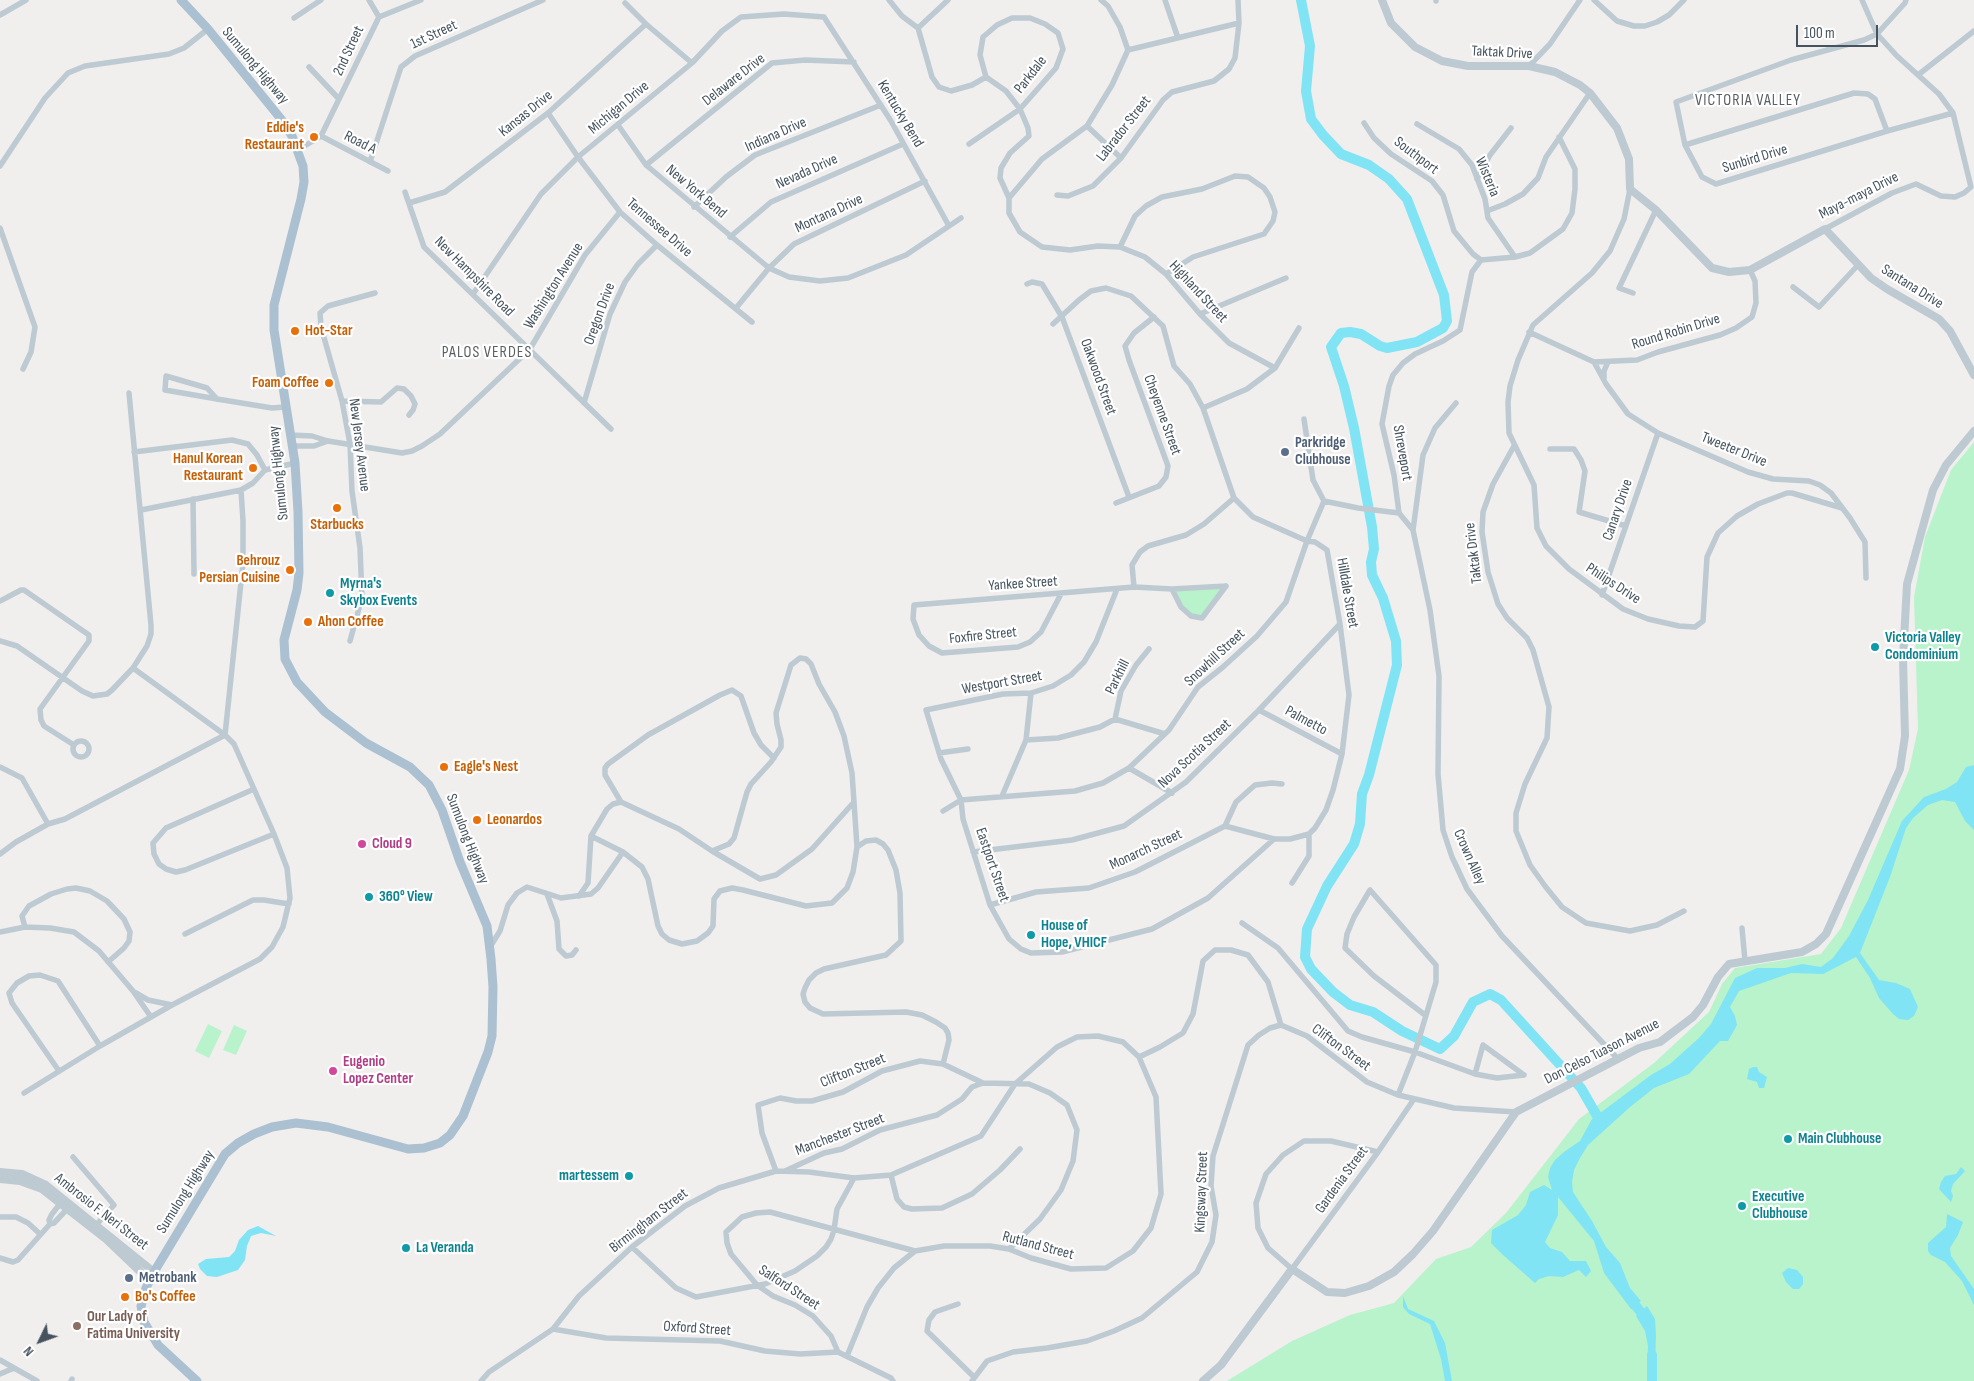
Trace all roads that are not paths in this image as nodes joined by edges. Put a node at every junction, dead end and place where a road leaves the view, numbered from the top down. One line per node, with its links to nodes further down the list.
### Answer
1 (26, 0): 19 (street)
2 (181, 0): 26 (main road, Sumulong Highway)
3 (321, 0): 22 (street)
4 (369, 0): 20 (street)
5 (421, 0): 20 (street, 2nd Street)
6 (543, 0): 57 (street, 1st Street)
7 (889, 0): 25 (street)
8 (948, 0): 25 (street)
9 (1101, 0): 30 (street)
10 (1165, 0): 29 (street)
11 (1238, 0): 23 (street, Labrador Street)
12 (1382, 0): 33 (street, Taktak Drive)
13 (1580, 0): 33 (street)
14 (1594, 0): 15 (street)
15 (1684, 0)
16 (1862, 0): 28 (street, Maya-maya Drive)
17 (1906, 0): 28 (street)
18 (626, 4): 24 (street)
19 (0, 15)
20 (379, 17): 38 (street, 2nd Street)
21 (824, 17): 31 (street, Michigan Drive); 32 (street, Kentucky Bend)
22 (294, 18)
23 (1239, 23): 29 (street); 56 (street, Labrador Street)
24 (646, 24): 31 (street); 41 (street, Kansas Drive)
25 (918, 28): 36 (street)
26 (208, 29): 54 (main road, Sumulong Highway); 59 (street)
27 (1974, 31): 35 (street)
28 (1877, 34): 35 (street, Maya-maya Drive); 53 (street, Sunbird Drive)
29 (1178, 38): 30 (street)
30 (1128, 50): 46 (street)
31 (692, 62): 45 (street, Michigan Drive)
32 (854, 62): 39 (street, Kentucky Bend); 58 (street, Delaware Drive)
33 (1529, 66): 37 (street, Taktak Drive)
34 (309, 67): 38 (street)
35 (1918, 75): 42 (street, Maya-maya Drive)
36 (986, 76): 40 (street); 40 (street, Parkdale)
37 (1590, 93): 50 (street); 63 (street, Taktak Drive)
38 (339, 100): 49 (street, 2nd Street)
39 (881, 105): 51 (street, Kentucky Bend); 68 (street, Indiana Drive)
40 (1020, 109): 52 (street, Parkdale); 66 (street, Highland Street)
41 (548, 113): 55 (street, Tennessee Drive); 67 (street, Kansas Drive)
42 (1954, 113): 48 (street, Sunbird Drive); 75 (street, Maya-maya Drive)
43 (1364, 123): 82 (street, Southport)
44 (1417, 124): 61 (street, Wisteria)
45 (618, 125): 55 (street, Michigan Drive); 58 (street, New York Bend)
46 (1087, 126): 56 (street); 66 (street)
47 (1511, 128): 61 (street)
48 (1887, 131): 53 (street, Sunbird Drive); 53 (street)
49 (321, 136): 54 (street); 57 (street, Road A)
50 (1559, 137): 70 (street); 81 (street)
51 (903, 144): 62 (street, Kentucky Bend); 76 (street, Nevada Drive)
52 (969, 144)
53 (1685, 145)
54 (298, 150): 113 (main road, Sumulong Highway)
55 (578, 157): 71 (street, Tennessee Drive); 92 (street, Michigan Drive)
56 (1121, 158): 65 (street, Labrador Street)
57 (370, 162): 60 (street, Road A)
58 (646, 165): 68 (street, New York Bend)
59 (0, 166)
60 (388, 171)
61 (1477, 179): 70 (street, Wisteria)
62 (925, 181): 73 (street, Kentucky Bend); 84 (street, Montana Drive)
63 (1630, 189): 69 (street); 100 (street, Taktak Drive)
64 (405, 192): 67 (street, New Hampshire Road)
65 (1057, 195)
66 (1009, 198): 78 (street, Highland Street)
67 (409, 203): 92 (street, New Hampshire Road)
68 (694, 207): 76 (street, New York Bend)
69 (1656, 210): 85 (street); 91 (street)
70 (1487, 211): 81 (street, Wisteria)
71 (620, 212): 77 (street, Tennessee Drive); 101 (street, Washington Avenue)
72 (961, 218): 73 (street)
73 (950, 226): 84 (street)
74 (0, 228): 79 (street)
75 (1825, 229): 83 (street, Santana Drive); 85 (street, Maya-maya Drive)
76 (730, 237): 84 (street, New York Bend)
77 (656, 245): 93 (street, Tennessee Drive); 111 (street, Oregon Drive)
78 (1120, 246): 86 (street, Highland Street); 86 (street)
79 (7, 251): 80 (street); 105 (street)
80 (0, 256)
81 (1515, 257): 82 (street)
82 (1481, 260): 137 (street, Shreveport)
83 (1858, 265): 89 (street); 106 (street, Santana Drive)
84 (769, 268): 93 (street, Montana Drive)
85 (1750, 270): 103 (street, Round Robin Drive)
86 (1166, 274): 94 (street, Highland Street)
87 (1286, 278): 94 (street)
88 (1027, 284): 95 (street, Oakwood Street)
89 (1793, 287)
90 (375, 293): 110 (street, New Jersey Avenue)
91 (1633, 293)
92 (472, 294): 101 (street, New Hampshire Road)
93 (736, 308): 97 (street, Tennessee Drive)
94 (1200, 314): 104 (street, Highland Street)
95 (1062, 317): 96 (street, Hilldale Street); 98 (street, Hilldale Street); 130 (street, Oakwood Street)
96 (1154, 317): 114 (street, Hilldale Street); 130 (street, Cheyenne Street)
97 (752, 322)
98 (1053, 324)
99 (1299, 328): 104 (street)
100 (1529, 332): 102 (street, Round Robin Drive); 124 (street, Taktak Drive)
101 (530, 349): 111 (street, New Hampshire Road); 122 (street, Washington Avenue)
102 (1594, 362): 103 (street, Round Robin Drive); 107 (street, Tweeter Drive)
103 (1608, 362): 107 (street)
104 (1275, 368): 114 (street)
105 (23, 369)
106 (1974, 375)
107 (1604, 381): 119 (street, Tweeter Drive)
108 (129, 393): 126 (street)
109 (217, 399): 109 (street); 113 (street)
110 (342, 401): 115 (street); 122 (street, New Jersey Avenue)
111 (584, 403): 117 (street, New Hampshire Road)
112 (1456, 403): 139 (street)
113 (285, 407): 120 (main road, Sumulong Highway)
114 (1203, 408): 132 (street, Hilldale Street)
115 (409, 416)
116 (1304, 419): 133 (street)
117 (611, 429)
118 (1974, 431): 202 (street, Don Celso Tuason Avenue)
119 (1658, 433): 135 (street, Tweeter Drive); 138 (street, Canary Drive)
120 (290, 435): 121 (street, Washington Avenue); 123 (main road, Sumulong Highway)
121 (328, 441): 122 (street, Washington Avenue); 123 (street, Washington Avenue)
122 (350, 444): 152 (street, New Jersey Avenue)
123 (292, 446): 127 (main road, Sumulong Highway)
124 (1514, 446): 147 (street, Philips Drive); 194 (street, Taktak Drive)
125 (1550, 449): 138 (street)
126 (134, 452): 128 (street); 136 (street)
127 (295, 463): 128 (street); 200 (main road, Sumulong Highway)
128 (265, 470): 129 (street)
129 (241, 490): 131 (street); 161 (street)
130 (1129, 497): 134 (street, Cheyenne Street)
131 (193, 498): 136 (street); 141 (street)
132 (1234, 498): 140 (street, Hilldale Street); 143 (street)
133 (1324, 501): 137 (street); 140 (street, Snowhill Street)
134 (1116, 503)
135 (1842, 508): 142 (street, Tweeter Drive); 147 (street, Philips Drive)
136 (141, 510): 154 (street)
137 (1399, 513): 139 (street)
138 (1626, 526): 147 (street, Canary Drive)
139 (1412, 530): 212 (street, Crown Alley)
140 (1307, 541): 150 (street, Hilldale Street); 160 (street, Snowhill Street)
141 (194, 574)
142 (1866, 578)
143 (1134, 587): 144 (street, Yankee Street); 145 (street, Yankee Street)
144 (1172, 589): 144 (street, Yankee Street)
145 (1117, 590): 146 (street, Yankee Street); 156 (street, Westport Street)
146 (1061, 594): 149 (street, Yankee Street); 149 (street, Foxfire Street)
147 (1602, 595)
148 (0, 601): 155 (street)
149 (914, 605)
150 (1340, 624): 158 (street, Nova Scotia Street); 166 (street, Hilldale Street)
151 (0, 641): 155 (street)
152 (350, 641)
153 (1149, 649): 159 (street, Parkhill)
154 (132, 668): 155 (street); 161 (street)
155 (62, 677): 163 (street)
156 (1031, 693): 157 (street, Westport Street); 162 (street)
157 (926, 710): 165 (street, Eastport Street)
158 (1259, 710): 166 (street, Palmetto); 172 (street, Nova Scotia Street)
159 (1114, 719): 160 (street); 162 (street)
160 (1165, 734): 169 (street, Snowhill Street)
161 (225, 735): 171 (street); 178 (street)
162 (1026, 740): 173 (street)
163 (74, 745)
164 (968, 749): 165 (street)
165 (939, 752): 174 (street, Eastport Street)
166 (1342, 754): 181 (street, Hilldale Street)
167 (774, 758): 175 (street); 176 (street); 186 (street)
168 (0, 767): 178 (street)
169 (1129, 768): 172 (street); 173 (street, Snowhill Street)
170 (1282, 784): 179 (street)
171 (254, 789): 180 (street); 180 (street)
172 (1172, 794): 187 (street, Nova Scotia Street)
173 (1002, 796): 174 (street, Snowhill Street)
174 (961, 800): 177 (street, Snowhill Street); 187 (street, Eastport Street)
175 (621, 802): 182 (street); 186 (street)
176 (854, 802): 184 (street); 186 (street)
177 (943, 811)
178 (48, 824): 188 (street)
179 (1225, 826): 183 (street); 193 (street, Monarch Street)
180 (274, 834): 192 (street)
181 (1309, 834): 183 (street); 189 (street)
182 (591, 836): 185 (street); 191 (street)
183 (1274, 839): 193 (street, Eastport Street)
184 (857, 847): 185 (street); 213 (street)
185 (623, 852): 191 (street)
186 (712, 852)
187 (973, 852): 193 (street, Eastport Street)
188 (0, 854)
189 (1292, 883)
190 (547, 894): 191 (street); 200 (street); 201 (street)
191 (580, 896)
192 (289, 904): 199 (street); 205 (street)
193 (990, 904)
194 (1684, 911)
195 (1242, 923): 210 (street)
196 (25, 927): 198 (street); 203 (street); 203 (street)
197 (1742, 928): 202 (street)
198 (0, 932)
199 (185, 934)
200 (490, 947): 244 (main road, Sumulong Highway)
201 (576, 950)
202 (1745, 961): 212 (street, Don Celso Tuason Avenue)
203 (108, 962): 204 (street)
204 (133, 991): 205 (street); 207 (street)
205 (172, 1004): 207 (street)
206 (1425, 1015): 206 (street); 210 (street)
207 (151, 1016): 209 (street)
208 (1281, 1025): 211 (street); 219 (street, Clifton Street); 253 (street, Kingsway Street)
209 (100, 1046): 214 (street); 214 (street)
210 (1415, 1052): 215 (street); 219 (street)
211 (1139, 1057): 217 (street); 240 (street, Rutland Street)
212 (1618, 1059): 221 (street, Don Celso Tuason Avenue)
213 (942, 1064): 216 (street, Clifton Street); 225 (street, Clifton Street)
214 (59, 1071): 218 (street)
215 (1475, 1074): 215 (street)
216 (983, 1083): 217 (street, Clifton Street); 226 (street, Manchester Street)
217 (1015, 1084): 228 (street, Birmingham Street); 240 (street, Clifton Street)
218 (24, 1093)
219 (1398, 1096): 220 (street, Clifton Street)
220 (1413, 1102): 221 (street, Clifton Street); 223 (street, Gardenia Street)
221 (1516, 1112): 243 (street, Don Celso Tuason Avenue)
222 (1020, 1149): 228 (street)
223 (1378, 1152): 243 (street, Gardenia Street); 243 (street)
224 (73, 1157): 235 (street)
225 (776, 1171): 226 (street, Birmingham Street); 239 (street, Birmingham Street)
226 (784, 1171): 229 (street, Birmingham Street)
227 (0, 1172): 231 (street, Ambrosio F. Neri Street)
228 (891, 1175): 229 (street, Birmingham Street)
229 (854, 1178): 236 (street)
230 (0, 1179): 231 (street, Ambrosio F. Neri Street)
231 (62, 1201): 232 (street, Ambrosio F. Neri Street); 234 (street)
232 (70, 1207): 234 (street); 235 (street, Ambrosio F. Neri Street); 238 (street, Ambrosio F. Neri Street)
233 (0, 1217): 237 (street)
234 (50, 1224): 237 (street)
235 (97, 1224): 238 (street, Ambrosio F. Neri Street)
236 (834, 1230): 241 (street, Salford Street); 245 (street); 245 (street, Salford Street)
237 (40, 1234): 242 (street)
238 (115, 1243): 244 (street, Ambrosio F. Neri Street)
239 (632, 1247): 245 (street); 247 (street, Birmingham Street)
240 (1009, 1249): 241 (street, Rutland Street)
241 (915, 1251): 249 (street, Rutland Street)
242 (0, 1258)
243 (1292, 1269): 258 (street)
244 (152, 1276): 255 (main road, Sumulong Highway)
245 (757, 1285): 248 (street, Salford Street)
246 (958, 1304): 253 (street)
247 (553, 1329): 248 (street, Oxford Street); 256 (street, Birmingham Street)
248 (838, 1352): 249 (street)
249 (847, 1356): 257 (street)
250 (0, 1360): 251 (street)
251 (14, 1368): 252 (street); 254 (street)
252 (0, 1374)
253 (973, 1379)
254 (37, 1381)
255 (198, 1381)
256 (481, 1381)
257 (893, 1381)
258 (1203, 1381)

